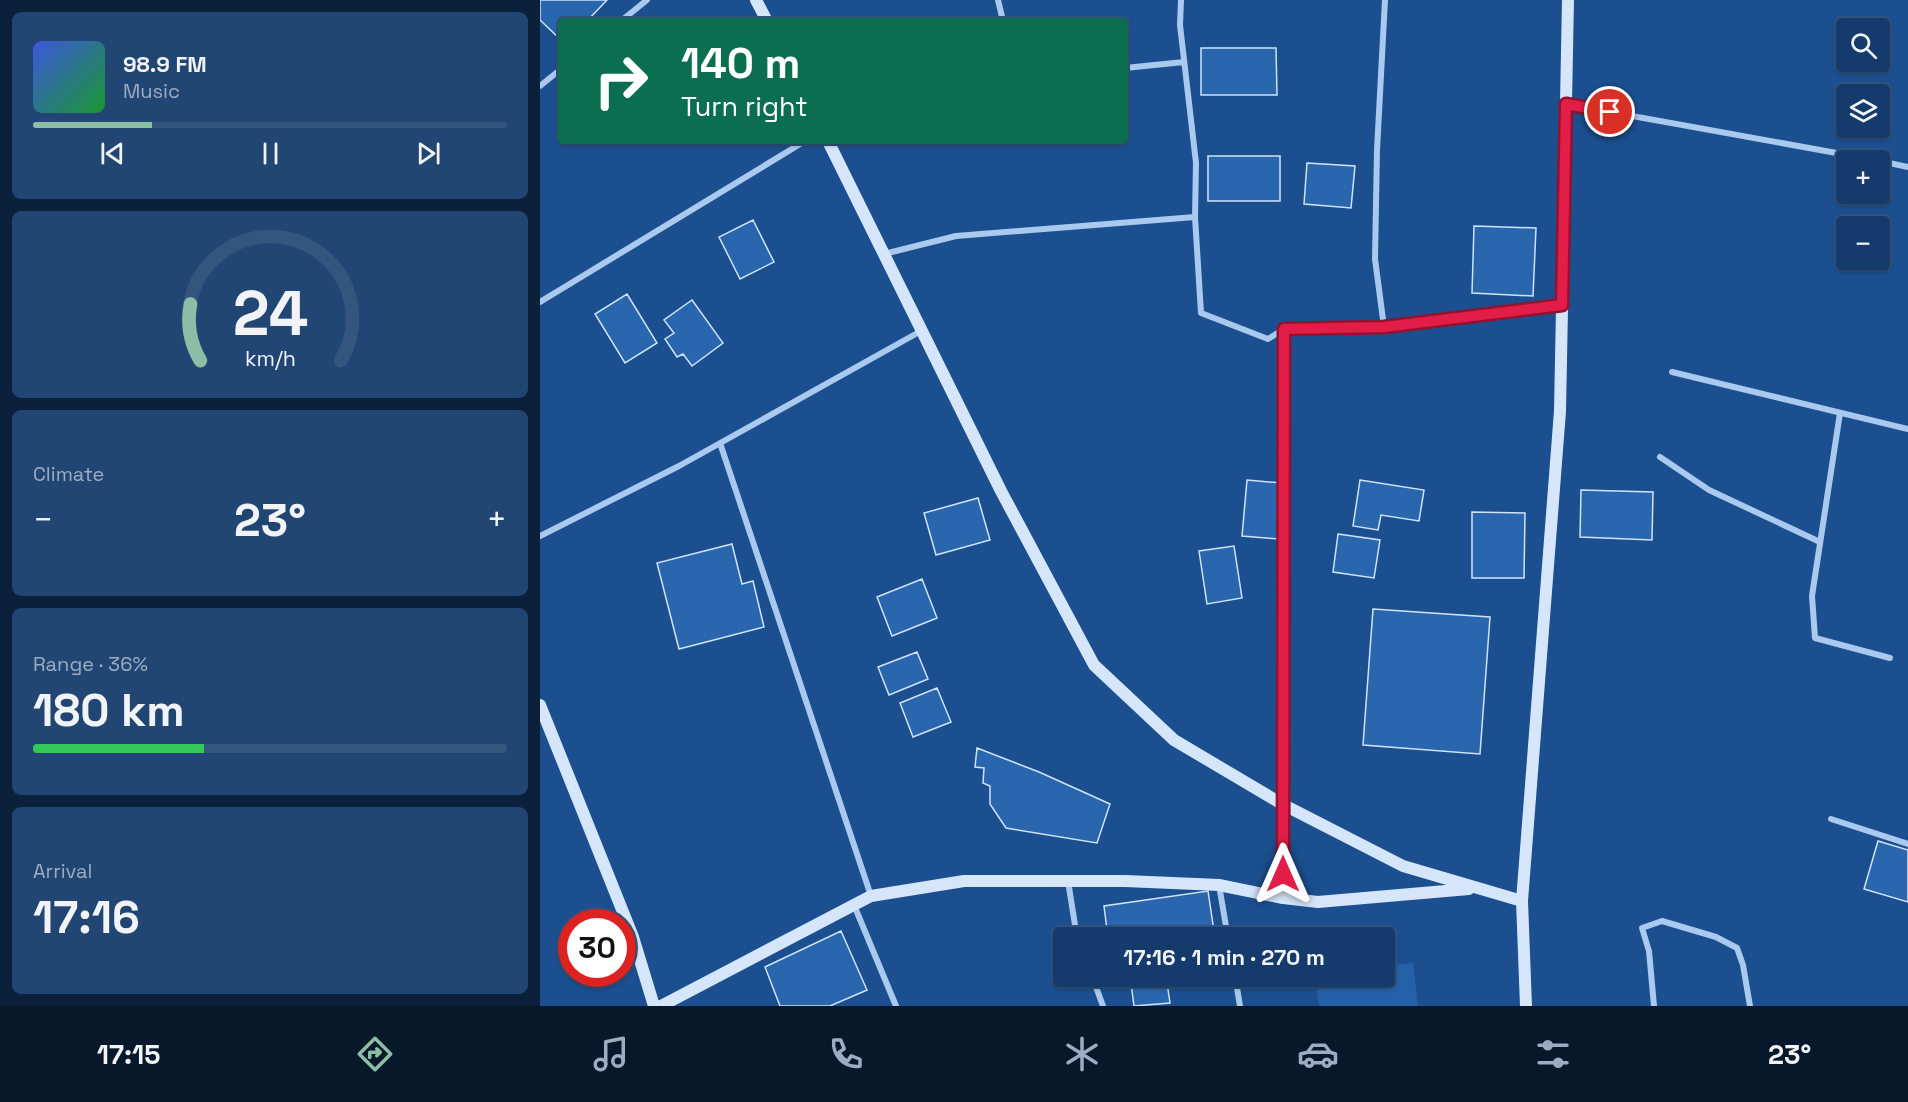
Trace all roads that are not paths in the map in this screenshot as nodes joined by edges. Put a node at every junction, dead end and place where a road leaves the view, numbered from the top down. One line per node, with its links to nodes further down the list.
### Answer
1 (647, 0): 7 (street)
2 (756, 0): 8 (street)
3 (998, 0): 9 (street)
4 (1181, 0): 10 (street)
5 (1385, 0): 24 (street)
6 (1568, 0): 14 (street)
7 (625, 18)
8 (765, 18)
9 (1002, 18)
10 (1184, 62): 11 (street); 20 (street)
11 (1128, 68)
12 (558, 71): 13 (street)
13 (540, 86)
14 (1566, 104): 17 (street); 23 (street)
15 (800, 144): 22 (street)
16 (829, 144): 21 (street)
17 (1836, 153)
18 (1890, 164): 19 (street)
19 (1908, 167)
20 (1195, 217): 21 (street); 25 (street)
21 (883, 254): 26 (street)
22 (540, 302)
23 (1562, 305): 24 (street); 44 (street)
24 (1384, 327): 25 (street)
25 (1284, 329): 36 (street)
26 (921, 331): 30 (street); 36 (street)
27 (1672, 372): 28 (street)
28 (1840, 413): 29 (street); 33 (street)
29 (1908, 429)
30 (720, 443): 32 (street); 42 (street)
31 (1660, 457): 33 (street)
32 (540, 536)
33 (1820, 542): 34 (street)
34 (1890, 658)
35 (540, 705): 50 (street)
36 (1282, 804): 41 (street); 43 (street)
37 (1831, 819): 38 (street)
38 (1908, 843)
39 (1068, 881): 40 (street); 42 (street); 46 (street)
40 (1219, 885): 43 (street); 47 (street)
41 (1477, 888): 43 (street); 44 (street)
42 (871, 896): 45 (street)
43 (1283, 898)
44 (1522, 901): 55 (street)
45 (854, 905): 51 (street); 52 (street)
46 (1076, 927)
47 (1226, 927)
48 (1096, 987): 53 (street)
49 (1237, 987): 54 (street)
50 (654, 1006)
51 (661, 1006)
52 (896, 1006)
53 (1102, 1006)
54 (1240, 1006)
55 (1526, 1006)
56 (1654, 1006): 57 (street)
57 (1750, 1006)

